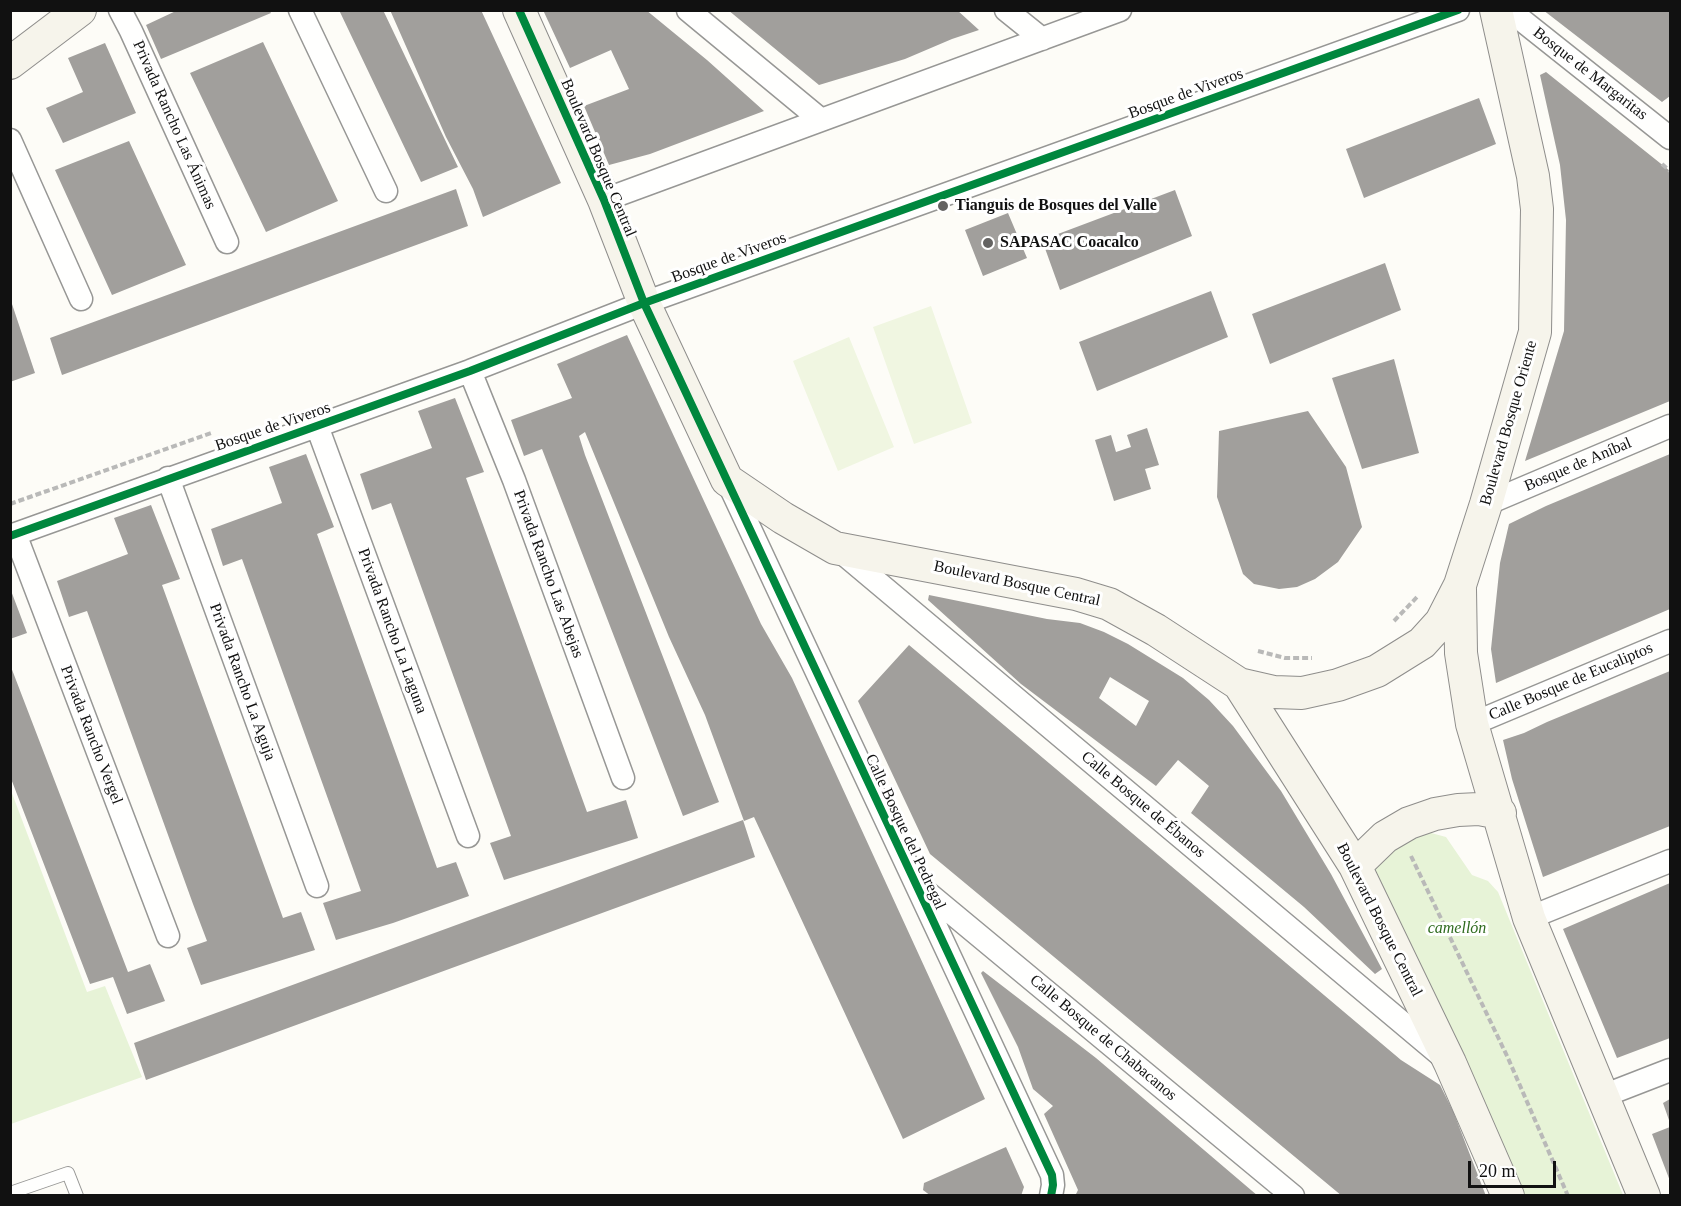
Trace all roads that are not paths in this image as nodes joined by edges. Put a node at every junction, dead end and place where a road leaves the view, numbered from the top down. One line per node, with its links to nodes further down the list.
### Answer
1 (80, 10): 12 (street)
2 (120, 10): 18 (street, Privada Rancho Las Ánimas)
3 (300, 10): 16 (street)
4 (519, 10): 17 (street, Boulevard Bosque Central)
5 (688, 10): 13 (street)
6 (1005, 10): 11 (street)
7 (1120, 10): 11 (street)
8 (1458, 10): 20 (street, Bosque de Viveros)
9 (1496, 10): 26 (street, Boulevard Bosque Oriente)
10 (1509, 10): 14 (street, Bosque de Margaritas)
11 (1042, 39): 13 (street)
12 (10, 63)
13 (821, 120): 17 (street)
14 (1671, 138)
15 (10, 140): 19 (street)
16 (386, 191)
17 (604, 200): 20 (street, Boulevard Bosque Central)
18 (227, 242)
19 (81, 299)
20 (644, 303): 21 (street, Bosque de Viveros); 25 (street, Boulevard Bosque Central)
21 (471, 370): 22 (street, Bosque de Viveros); 33 (street, Privada Rancho Las Abejas)
22 (317, 426): 24 (street, Bosque de Viveros); 35 (street, Privada Rancho La Laguna)
23 (1671, 426): 26 (street, Bosque de Aníbal)
24 (168, 478): 27 (street, Bosque de Viveros); 39 (street, Privada Rancho La Aguja)
25 (727, 480): 28 (street, Boulevard Bosque Central); 38 (street, Calle Bosque del Pedregal)
26 (1486, 504): 29 (street, Boulevard Bosque Oriente)
27 (13, 535): 41 (street, Privada Rancho Vergel)
28 (835, 548): 31 (street, Boulevard Bosque Central); 42 (street, Calle Bosque de Ébanos)
29 (1460, 585): 31 (street); 32 (street)
30 (1671, 641): 32 (street, Calle Bosque de Eucaliptos)
31 (1239, 684): 37 (street, Boulevard Bosque Central)
32 (1472, 724): 34 (street)
33 (623, 778)
34 (1500, 813): 37 (street); 40 (street)
35 (468, 836)
36 (1671, 861): 40 (street)
37 (1355, 866): 42 (street, Boulevard Bosque Central)
38 (913, 880): 47 (street, Calle Bosque del Pedregal); 48 (street, Calle Bosque de Chabacanos)
39 (318, 886)
40 (1529, 918): 44 (street)
41 (168, 936)
42 (1450, 1063): 49 (street, Boulevard Bosque Central)
43 (1671, 1070): 44 (street)
44 (1603, 1096): 50 (street)
45 (10, 1192): 46 (lane)
46 (77, 1196)
47 (1051, 1196)
48 (1293, 1196)
49 (1508, 1196)
50 (1644, 1196)

